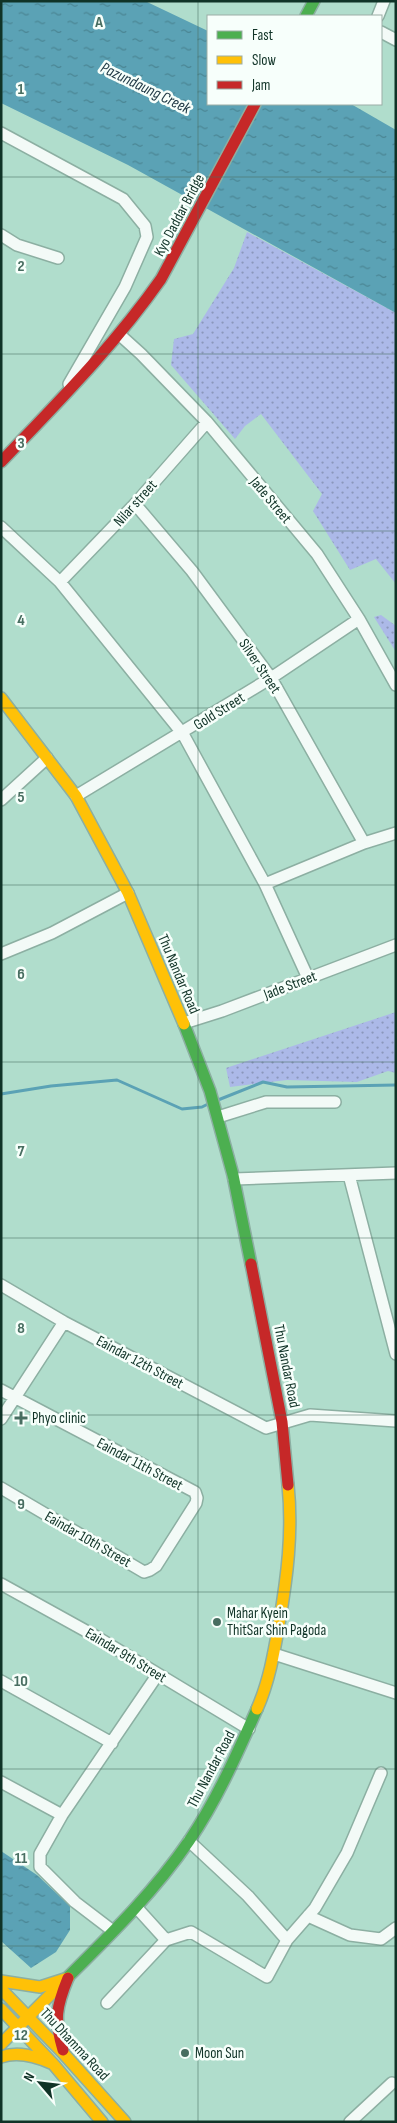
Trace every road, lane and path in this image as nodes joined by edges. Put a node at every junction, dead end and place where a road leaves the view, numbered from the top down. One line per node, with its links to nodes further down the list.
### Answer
1 (314, 1): 3 (main road)
2 (384, 1): 4 (street)
3 (307, 15)
4 (378, 15)
5 (382, 33): 6 (street)
6 (396, 40)
7 (254, 105): 11 (main road, Kyo Daddar Bridge)
8 (1, 133): 12 (street)
9 (1, 235): 10 (street)
10 (58, 258)
11 (122, 332): 12 (main road, Kyo Daddar Bridge); 13 (street, Jade Street)
12 (60, 399): 14 (main road, Kyo Daddar Bridge)
13 (207, 422): 15 (street, Nilar street); 18 (street, Jade Street)
14 (1, 462)
15 (135, 504): 17 (street, Nilar street); 19 (street, Silver Street)
16 (1, 527): 17 (street)
17 (60, 582): 22 (street)
18 (359, 618): 19 (street, Gold Street); 20 (street, Jade Street)
19 (271, 678): 22 (street, Gold Street); 27 (street, Silver Street)
20 (396, 685)
21 (1, 698): 23 (main road, Thu Nandar Road)
22 (183, 734): 24 (street, Gold Street); 28 (street)
23 (48, 758): 24 (main road, Thu Nandar Road); 25 (street)
24 (76, 796): 29 (main road, Thu Nandar Road)
25 (1, 800)
26 (396, 832): 27 (street)
27 (364, 843): 28 (street)
28 (266, 884): 32 (street)
29 (128, 893): 31 (street); 33 (main road, Thu Nandar Road)
30 (396, 945): 32 (street, Jade Street)
31 (1, 954)
32 (308, 978): 33 (street, Jade Street)
33 (184, 1023): 35 (main road, Thu Nandar Road)
34 (335, 1102): 35 (street)
35 (217, 1115): 38 (main road, Thu Nandar Road)
36 (396, 1173): 37 (street)
37 (349, 1175): 38 (street); 41 (street)
38 (234, 1179): 46 (main road, Thu Nandar Road)
39 (1, 1285): 40 (street, Eaindar 12th Street)
40 (64, 1322): 43 (street); 46 (street, Eaindar 12th Street)
41 (396, 1354)
42 (1, 1390): 43 (street, Eaindar 11th Street)
43 (15, 1398): 44 (street); 48 (street, Eaindar 11th Street)
44 (1, 1419)
45 (396, 1421): 46 (street, Eaindar 12th Street)
46 (282, 1422): 50 (main road, Thu Nandar Road)
47 (1, 1488): 48 (street, Eaindar 10th Street)
48 (150, 1570)
49 (1, 1584): 51 (street, Eaindar 9th Street)
50 (274, 1654): 53 (street); 54 (main road, Thu Nandar Road)
51 (158, 1674): 54 (street, Eaindar 9th Street); 55 (street)
52 (1, 1681): 55 (street)
53 (396, 1693)
54 (249, 1729): 59 (main road, Thu Nandar Road)
55 (112, 1742): 58 (street)
56 (381, 1773): 61 (street)
57 (1, 1782): 58 (street)
58 (62, 1815): 63 (street)
59 (189, 1841): 60 (main road, Thu Nandar Road); 65 (street)
60 (137, 1908): 63 (main road, Thu Nandar Road); 64 (street)
61 (308, 1916): 62 (street); 65 (street)
62 (396, 1928)
63 (113, 1931): 66 (main road, Thu Nandar Road)
64 (166, 1940): 65 (street); 69 (street)
65 (287, 1940)
66 (68, 1978): 67 (main road); 71 (main road, Thu Nandar Road); 74 (main road)
67 (1, 1981)
68 (1, 1989): 71 (main road, Thu Dhamma Road)
69 (107, 2002)
70 (1, 2009): 72 (main road, Thu Dhamma Road)
71 (29, 2017): 72 (main road, Thu Nandar Road); 74 (main road, Thu Dhamma Road)
72 (19, 2027): 73 (main road, Thu Nandar Road); 76 (main road, Thu Dhamma Road)
73 (1, 2044)
74 (64, 2054): 79 (main road, Thu Dhamma Road)
75 (1, 2057): 76 (main road)
76 (54, 2065): 78 (main road, Thu Dhamma Road)
77 (392, 2083): 80 (street)
78 (102, 2122)
79 (125, 2122)
80 (350, 2122)

